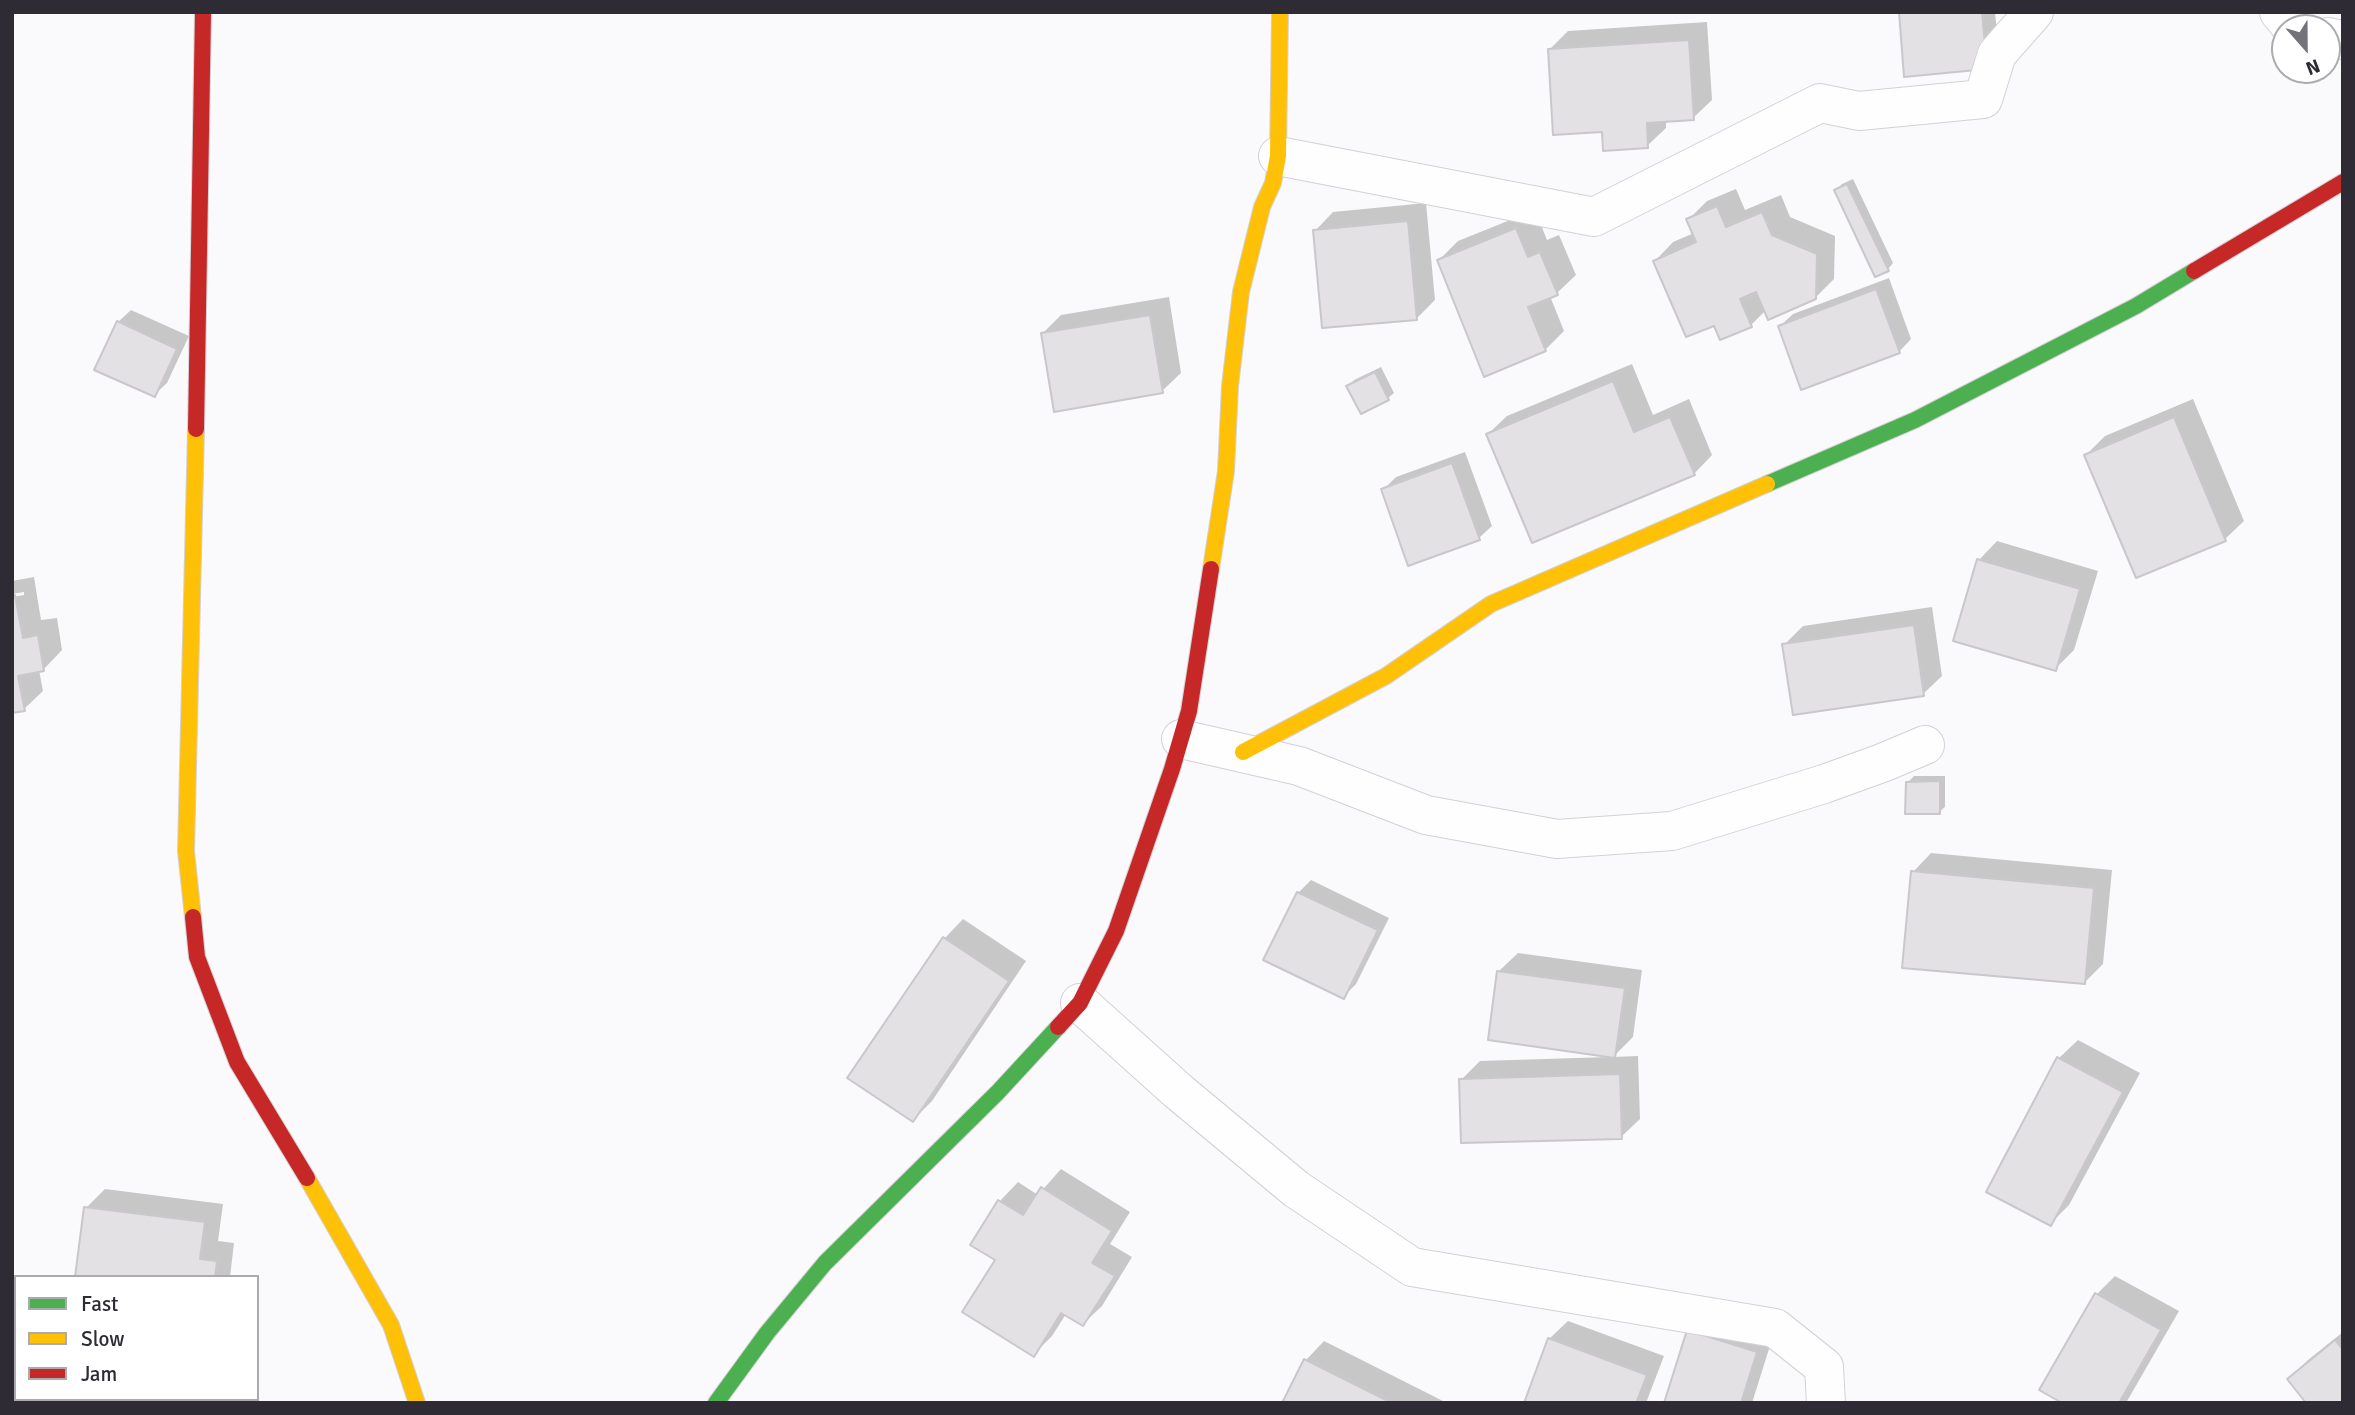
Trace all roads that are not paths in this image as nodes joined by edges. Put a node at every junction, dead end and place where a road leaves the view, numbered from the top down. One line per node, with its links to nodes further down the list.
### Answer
1 (202, 12): 10 (street)
2 (1280, 12): 4 (street)
3 (2034, 12): 4 (street)
4 (1278, 156): 6 (street)
5 (2343, 182): 8 (street)
6 (1181, 738): 8 (street); 9 (street)
7 (1926, 745): 8 (street)
8 (1243, 752)
9 (1080, 1003): 11 (street); 12 (street)
10 (417, 1403)
11 (716, 1403)
12 (1826, 1403)

